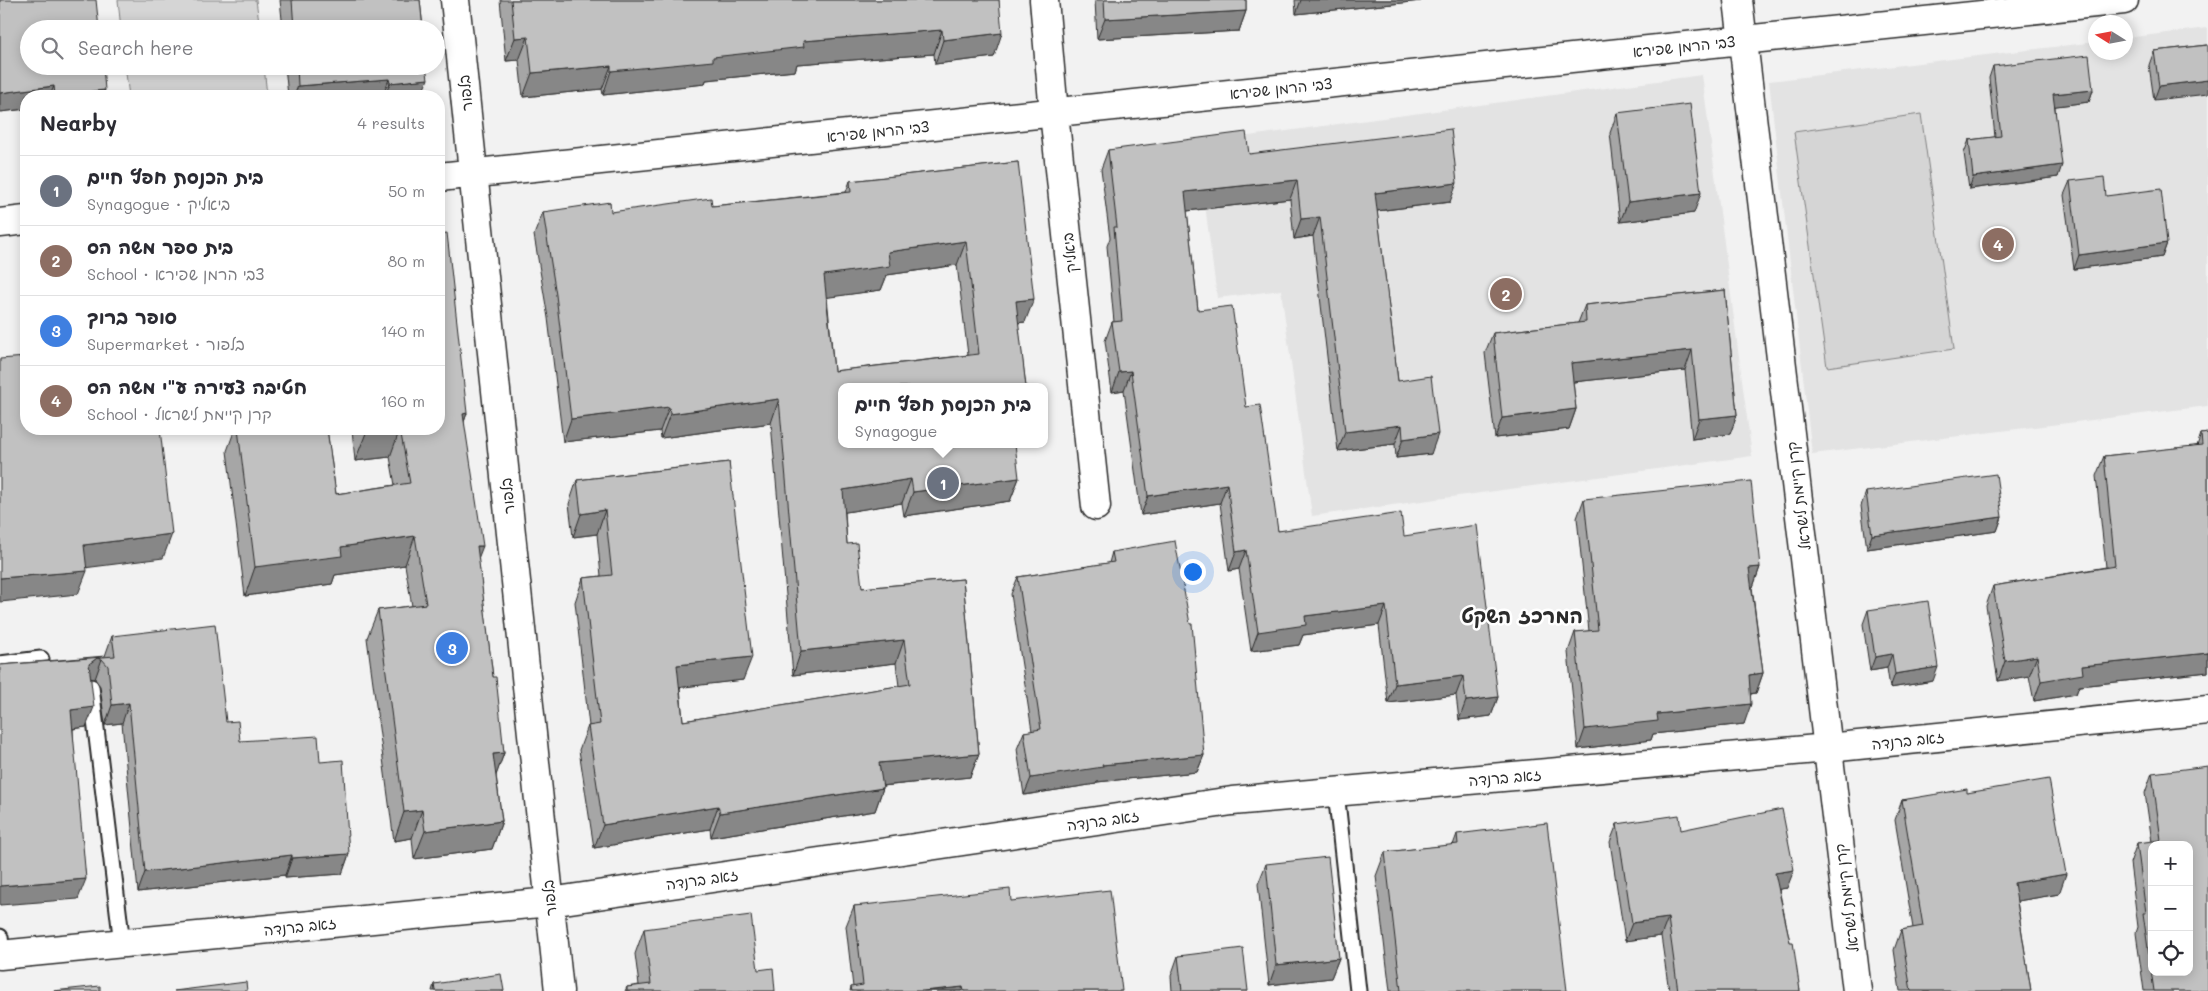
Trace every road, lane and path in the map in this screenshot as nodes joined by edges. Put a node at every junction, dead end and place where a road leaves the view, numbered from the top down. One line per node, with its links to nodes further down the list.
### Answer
1 (455, 0): 7 (street, בלפור)
2 (1044, 0): 6 (street, ביאליק)
3 (1738, 0): 5 (street, קרן קיימת לישראל)
4 (2124, 0): 5 (street, צבי הרמן שפירא)
5 (1743, 39): 6 (street, צבי הרמן שפירא); 16 (street, קרן קיימת לישראל)
6 (1054, 112): 7 (street, צבי הרמן שפירא); 11 (street, ביאליק)
7 (473, 173): 8 (street, צבי הרמן שפירא); 18 (street, בלפור)
8 (445, 176)
9 (20, 221): 10 (street)
10 (0, 223)
11 (1096, 506)
12 (42, 659): 13 (lane)
13 (0, 664)
14 (91, 687): 19 (lane)
15 (2208, 710): 16 (street, זאב ברנדה)
16 (1828, 748): 17 (street, זאב ברנדה); 23 (street, קרן קיימת לישראל)
17 (1336, 792): 18 (street, זאב ברנדה); 22 (lane)
18 (550, 902): 19 (street, זאב ברנדה); 21 (street, בלפור)
19 (122, 944): 20 (street, זאב ברנדה)
20 (1, 949)
21 (559, 991)
22 (1358, 991)
23 (1857, 991)

